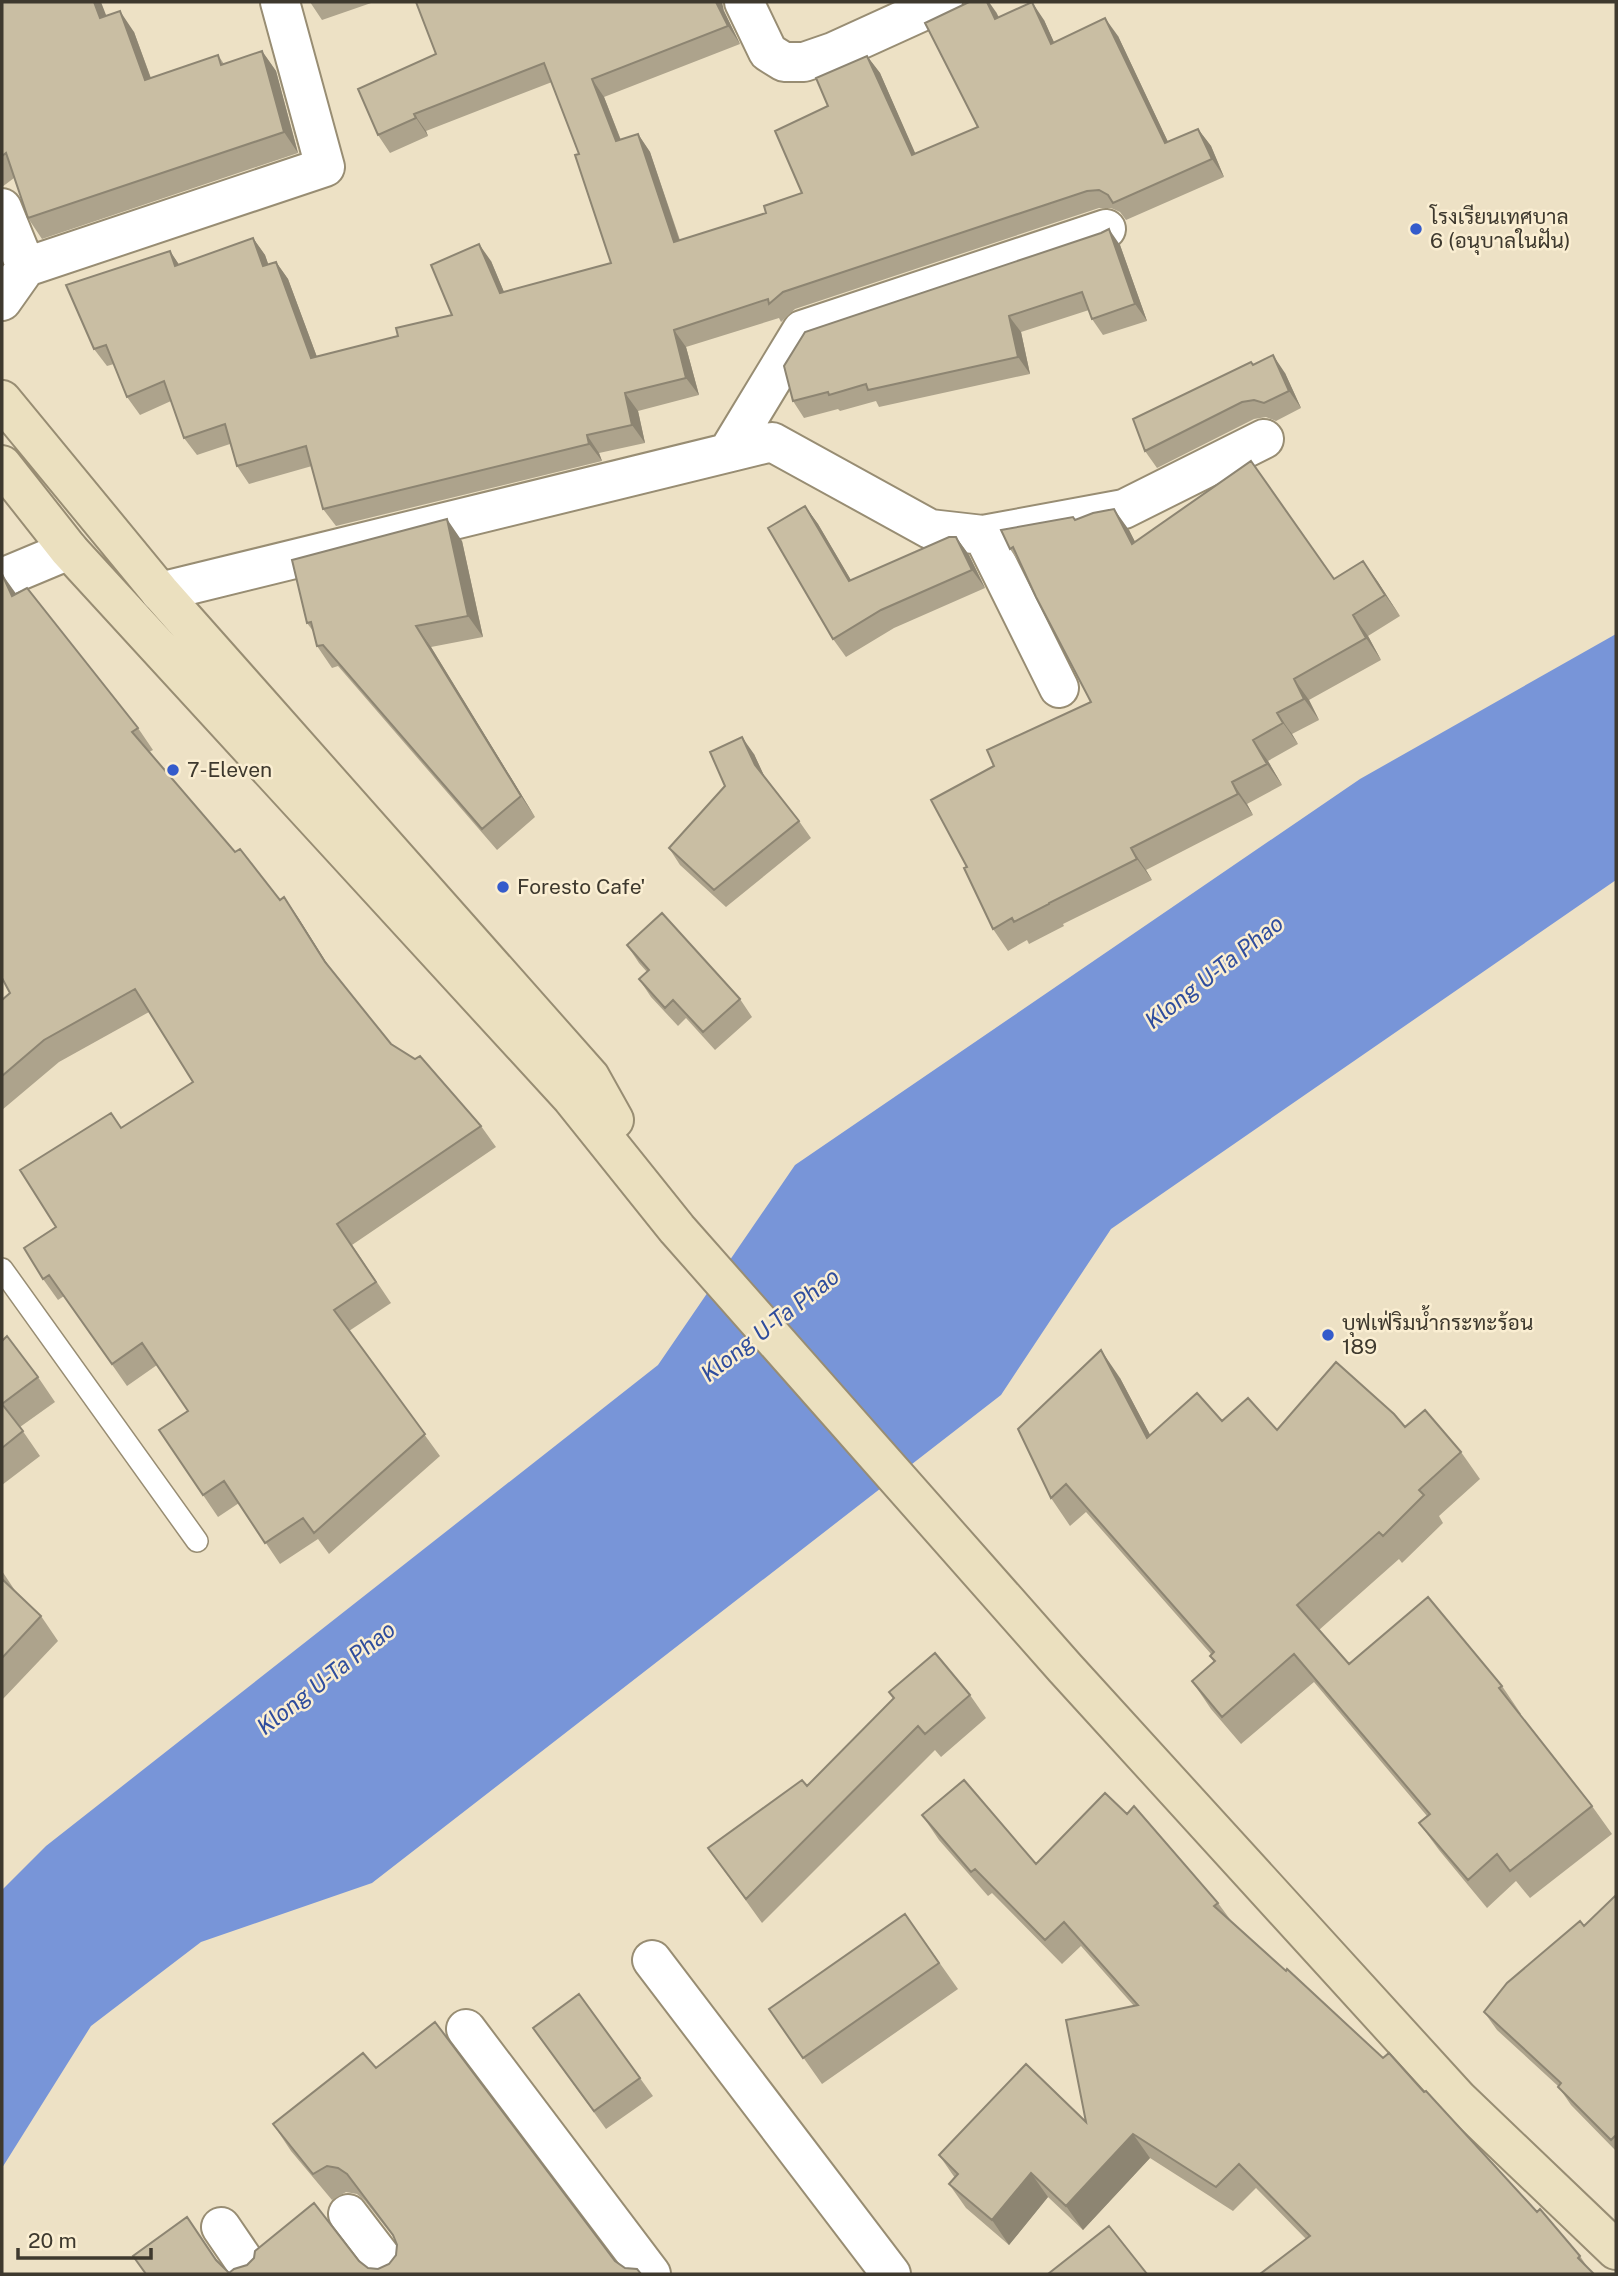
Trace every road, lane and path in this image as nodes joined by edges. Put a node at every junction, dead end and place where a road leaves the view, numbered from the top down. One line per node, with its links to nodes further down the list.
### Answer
1 (280, 2): 6 (street)
2 (744, 2): 3 (street)
3 (943, 2)
4 (2, 208): 6 (street)
5 (1106, 229): 10 (street)
6 (26, 267): 7 (street)
7 (2, 301)
8 (2, 400): 15 (main road)
9 (1264, 439): 12 (street)
10 (728, 452): 12 (street); 15 (street)
11 (2, 465): 13 (main road)
12 (983, 535): 16 (street)
13 (69, 550): 14 (street); 17 (main road)
14 (2, 578)
15 (160, 592): 17 (main road)
16 (1059, 688)
17 (581, 1088): 24 (main road)
18 (2, 1269): 19 (lane)
19 (197, 1541)
20 (652, 1960): 28 (street)
21 (466, 2029): 27 (street)
22 (348, 2214): 26 (street)
23 (221, 2227): 25 (street)
24 (1616, 2250)
25 (253, 2274)
26 (394, 2274)
27 (651, 2274)
28 (891, 2274)

